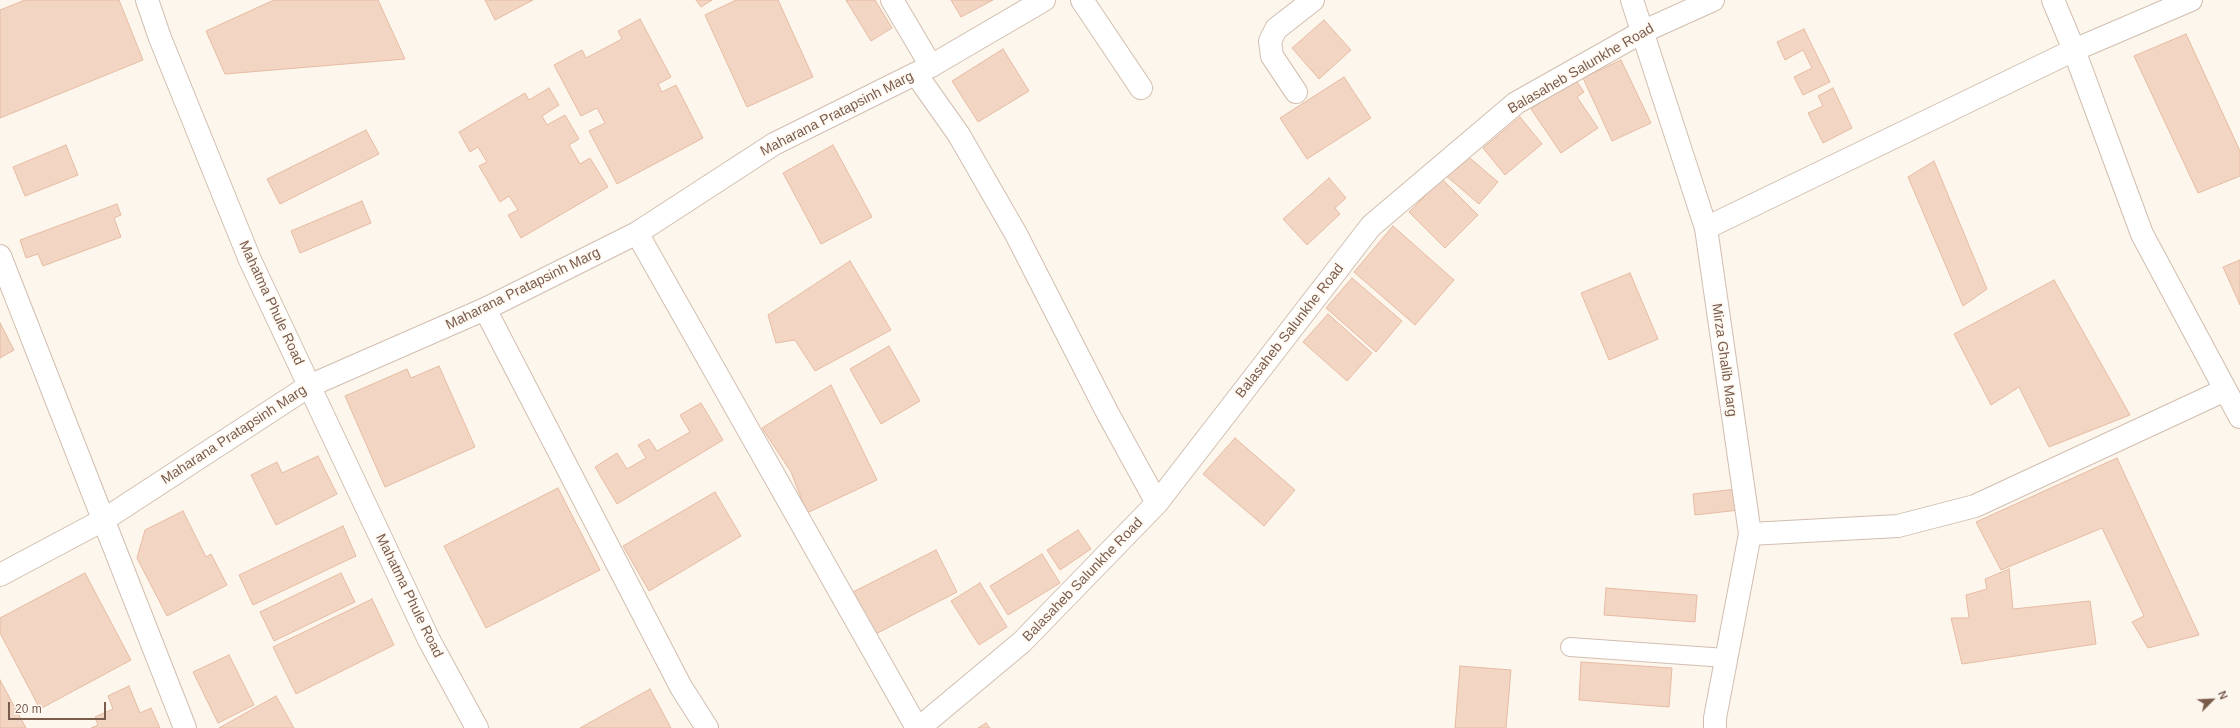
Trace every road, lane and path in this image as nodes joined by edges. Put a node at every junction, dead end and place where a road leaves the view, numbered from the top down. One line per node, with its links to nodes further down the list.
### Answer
1 (147, 0): 19 (street, Mahatma Phule Road)
2 (892, 0): 12 (street)
3 (1044, 0): 12 (street, Maharana Pratapsinh Marg)
4 (1082, 0): 13 (street)
5 (1313, 0): 14 (street)
6 (1632, 0): 10 (street, Mirza Ghalib Marg)
7 (1713, 0): 10 (street, Balasaheb Salunkhe Road)
8 (2053, 0): 11 (street)
9 (2191, 0): 11 (street)
10 (1642, 32): 15 (street, Mirza Ghalib Marg); 22 (street, Balasaheb Salunkhe Road)
11 (2074, 50): 15 (street); 20 (street)
12 (924, 70): 16 (street, Maharana Pratapsinh Marg); 22 (street)
13 (1141, 88)
14 (1296, 92)
15 (1706, 228): 24 (street, Mirza Ghalib Marg)
16 (637, 233): 18 (street, Maharana Pratapsinh Marg); 31 (street)
17 (0, 256): 23 (street)
18 (485, 309): 19 (street, Maharana Pratapsinh Marg); 30 (street)
19 (309, 386): 23 (street, Maharana Pratapsinh Marg); 29 (street, Mahatma Phule Road)
20 (2225, 390): 21 (street); 24 (street)
21 (2240, 417)
22 (1158, 503): 31 (street, Balasaheb Salunkhe Road)
23 (105, 519): 25 (street, Maharana Pratapsinh Marg); 28 (street)
24 (1750, 534): 27 (street, Mirza Ghalib Marg)
25 (0, 575)
26 (1570, 648): 27 (lane)
27 (1726, 658): 32 (street, Mirza Ghalib Marg)
28 (185, 728)
29 (477, 728)
30 (707, 728)
31 (918, 728)
32 (1715, 728)

